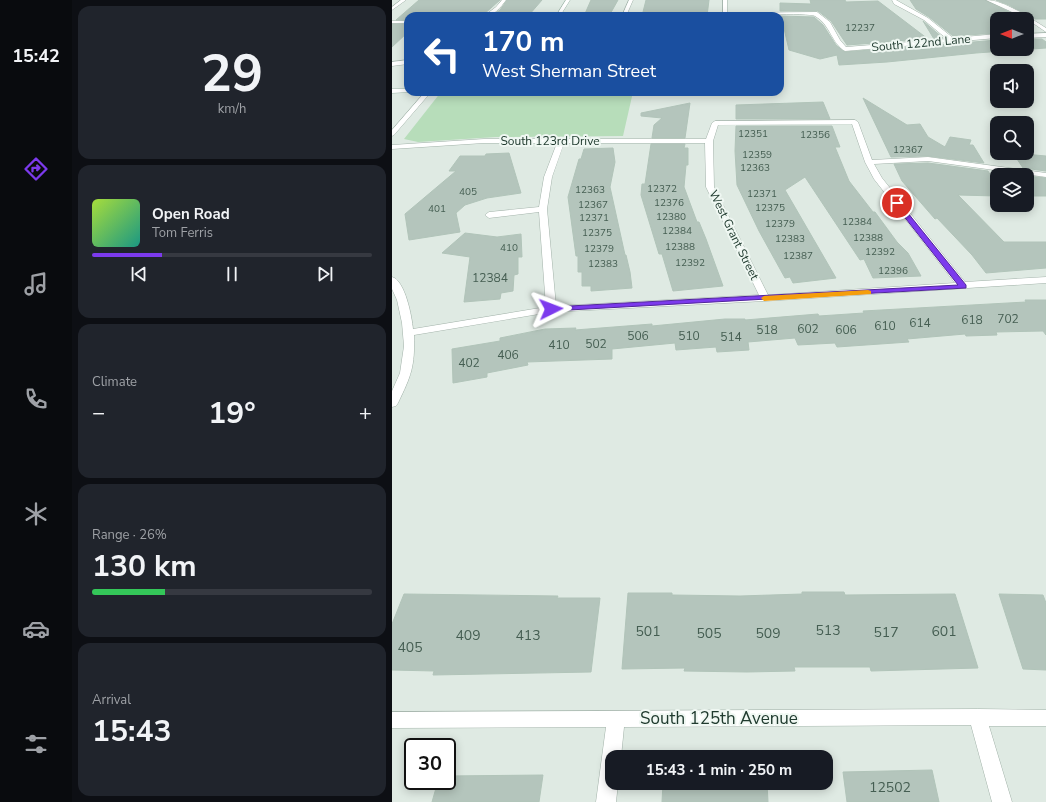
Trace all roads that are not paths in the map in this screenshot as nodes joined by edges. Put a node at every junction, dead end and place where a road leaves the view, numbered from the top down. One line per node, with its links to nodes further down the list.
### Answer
1 (404, 0): 8 (street)
2 (504, 0): 9 (street)
3 (568, 0): 10 (street)
4 (631, 0): 11 (street)
5 (725, 0): 12 (street)
6 (894, 0): 20 (street)
7 (988, 0): 16 (street)
8 (392, 9)
9 (492, 12)
10 (560, 12)
11 (626, 12)
12 (725, 12)
13 (784, 14): 20 (street, South 122nd Lane)
14 (392, 22): 15 (street)
15 (404, 22)
16 (1046, 30)
17 (1046, 35): 18 (street)
18 (1034, 36)
19 (990, 37): 20 (street, South 122nd Lane)
20 (952, 40)
21 (404, 62): 22 (street)
22 (392, 64)
23 (392, 91): 24 (street)
24 (404, 91)
25 (425, 96): 26 (street)
26 (392, 134)
27 (562, 141): 28 (street, South 123rd Drive); 29 (street, South 123rd Drive); 32 (street)
28 (709, 141): 30 (street, West Grant Street); 37 (street, West Grant Street)
29 (392, 147)
30 (868, 162): 31 (street); 36 (street)
31 (1046, 175)
32 (543, 209): 33 (street); 38 (street)
33 (489, 215)
34 (392, 280): 39 (street)
35 (1046, 280): 36 (street)
36 (963, 286): 37 (street)
37 (765, 298): 38 (street)
38 (551, 309): 39 (street)
39 (409, 333): 40 (street)
40 (392, 402)
41 (978, 717): 42 (street, South 125th Avenue); 43 (street, South 125th Avenue); 46 (street)
42 (616, 718): 44 (street, South 125th Avenue); 45 (street)
43 (1046, 718)
44 (392, 720)
45 (606, 802)
46 (1002, 802)

